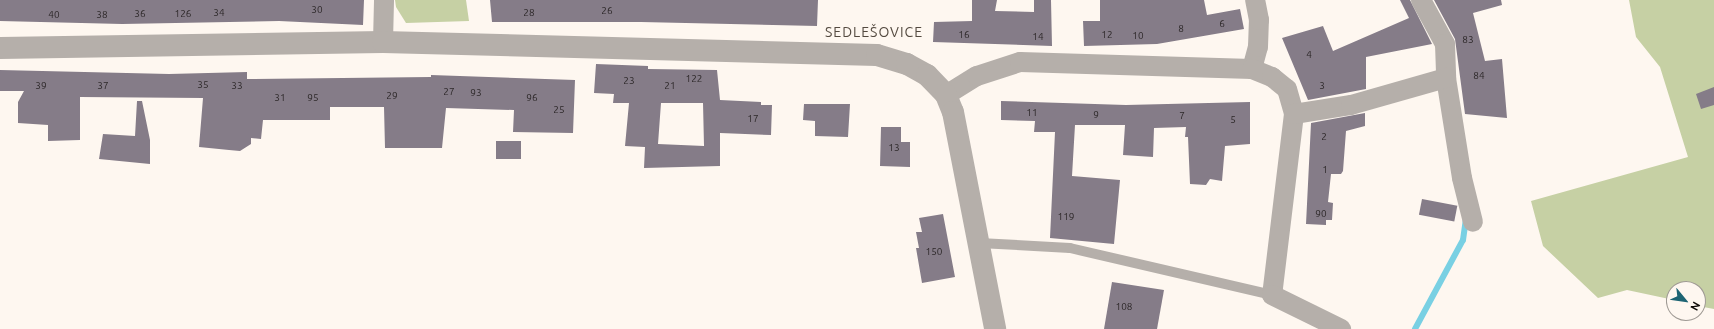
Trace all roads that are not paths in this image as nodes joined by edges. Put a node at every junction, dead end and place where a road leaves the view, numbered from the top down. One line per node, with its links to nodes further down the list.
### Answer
1 (384, 0): 4 (street)
2 (1255, 0): 6 (street)
3 (1421, 0): 7 (street)
4 (383, 42): 5 (street); 8 (street)
5 (0, 48)
6 (1252, 69): 8 (street); 9 (street)
7 (1446, 78): 9 (street); 10 (street)
8 (946, 95): 11 (street)
9 (1294, 114): 12 (street)
10 (1473, 222)
11 (979, 243): 12 (lane); 13 (street)
12 (1272, 295): 14 (street)
13 (995, 329)
14 (1341, 329)

